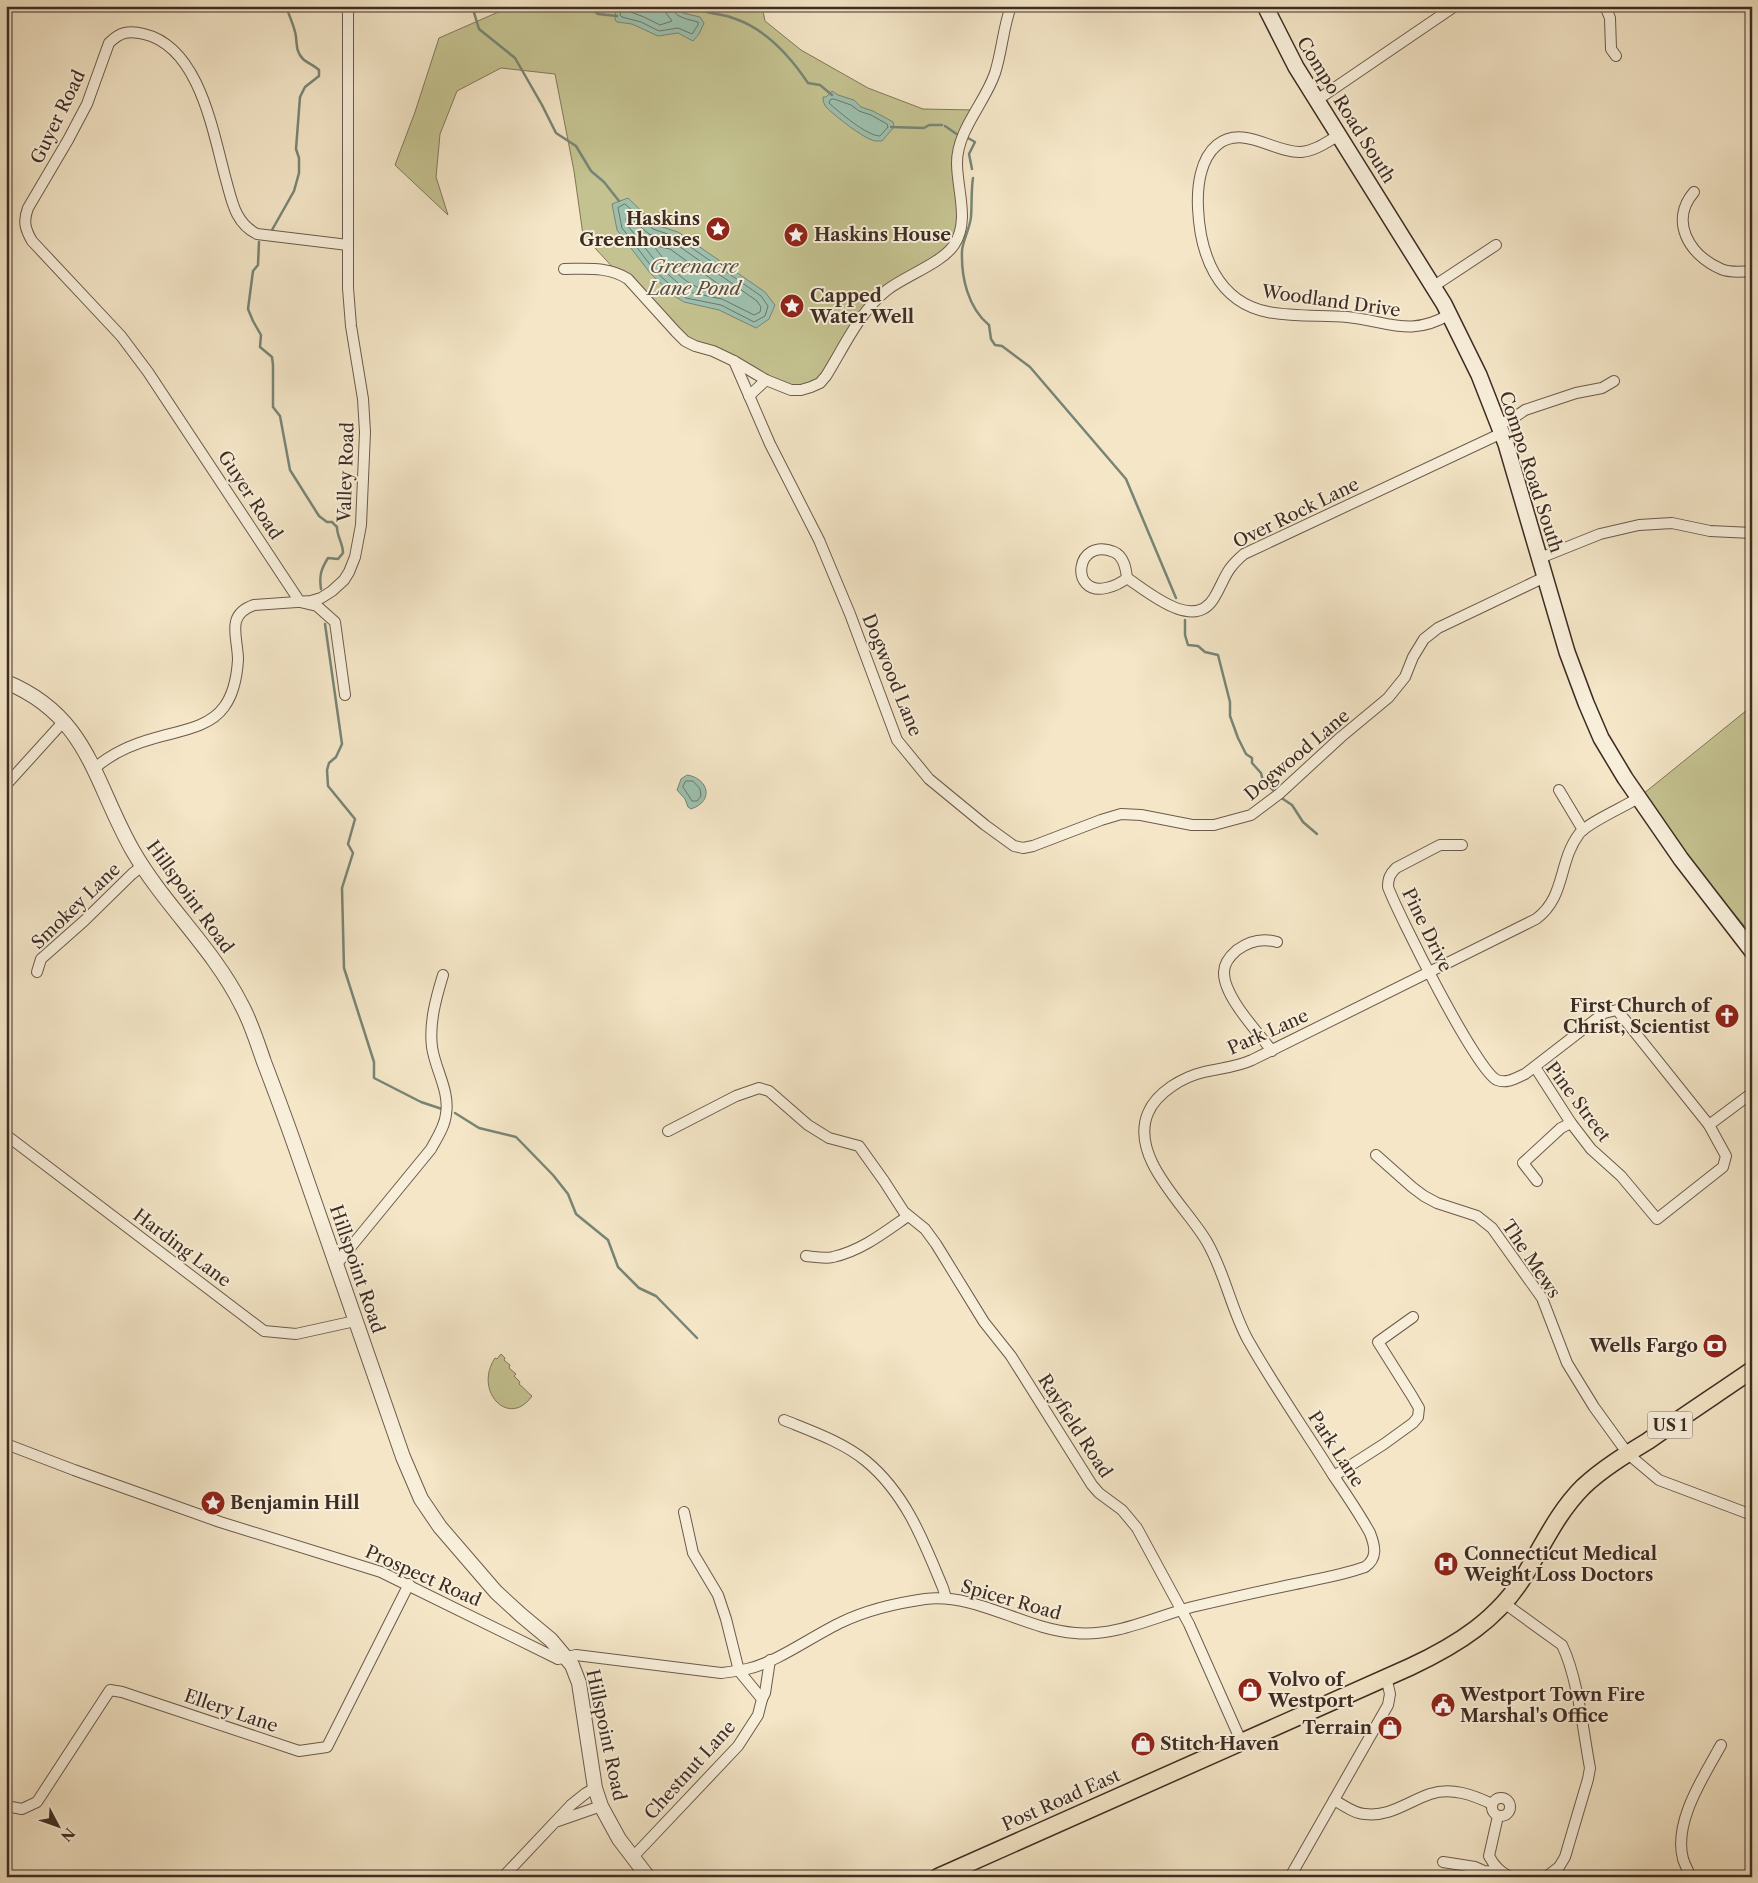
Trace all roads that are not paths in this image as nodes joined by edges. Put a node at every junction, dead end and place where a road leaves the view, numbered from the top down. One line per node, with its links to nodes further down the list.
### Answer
1 (348, 6): 10 (street, Valley Road)
2 (1011, 6): 17 (street)
3 (1265, 6): 7 (main road, Compo Road South)
4 (1454, 6): 7 (street)
5 (1605, 6): 6 (street)
6 (1616, 56)
7 (1317, 100): 8 (main road, Compo Road South)
8 (1339, 136): 14 (main road, Compo Road South); 15 (street, Woodland Drive)
9 (1694, 192): 13 (street)
10 (348, 245): 25 (street, Valley Road); 25 (street, Guyer Road)
11 (1496, 245): 14 (street)
12 (564, 269): 16 (street)
13 (1752, 271)
14 (1434, 286): 15 (main road, Compo Road South)
15 (1450, 314): 20 (main road, Compo Road South)
16 (734, 361): 17 (street); 19 (street, Dogwood Lane)
17 (766, 380): 19 (street)
18 (1614, 381): 20 (street)
19 (749, 396): 23 (street, Dogwood Lane)
20 (1501, 428): 22 (main road, Compo Road South); 24 (street, Over Rock Lane)
21 (1752, 533): 22 (street)
22 (1540, 558): 23 (main road, Compo Road South)
23 (1545, 577): 32 (main road, Compo Road South)
24 (1127, 578): 24 (street)
25 (300, 602): 27 (street); 29 (street, Valley Road)
26 (6, 682): 28 (street, Hillspoint Road)
27 (345, 695)
28 (64, 721): 29 (street, Hillspoint Road); 30 (street)
29 (94, 768): 35 (street, Hillspoint Road)
30 (6, 785)
31 (1559, 790): 33 (street)
32 (1638, 798): 33 (street, Park Lane); 37 (main road, Compo Road South)
33 (1583, 830): 39 (street, Park Lane)
34 (1462, 845): 39 (street, Pine Drive)
35 (142, 866): 38 (street, Smokey Lane); 53 (street, Hillspoint Road)
36 (1277, 942): 42 (street)
37 (1752, 951)
38 (37, 972)
39 (1430, 972): 41 (street, Pine Drive); 42 (street, Park Lane)
40 (443, 975): 53 (street)
41 (1468, 1042): 43 (street, Pine Street)
42 (1272, 1051): 60 (street, Park Lane)
43 (1535, 1067): 45 (street, Pine Street); 46 (street)
44 (1752, 1093): 46 (street)
45 (1571, 1123): 46 (street, Pine Street); 50 (street)
46 (1709, 1125)
47 (668, 1131): 51 (street, Rayfield Road)
48 (6, 1135): 55 (street, Harding Lane)
49 (1376, 1155): 59 (street, The Mews)
50 (1537, 1181)
51 (908, 1216): 52 (street); 67 (street, Rayfield Road)
52 (806, 1256)
53 (336, 1265): 55 (street, Hillspoint Road)
54 (1413, 1317): 60 (street)
55 (355, 1321): 68 (street, Hillspoint Road)
56 (1752, 1370): 59 (main road, Post Road East / US 1)
57 (784, 1420): 65 (street)
58 (6, 1444): 64 (street, Prospect Road)
59 (1628, 1454): 62 (street, The Mews); 66 (main road, Post Road East / US 1)
60 (1334, 1476): 63 (street, Park Lane)
61 (684, 1512): 70 (street)
62 (1752, 1515)
63 (1365, 1567): 67 (street, Spicer Road)
64 (409, 1584): 68 (street, Prospect Road); 78 (street, Ellery Lane)
65 (946, 1598): 67 (street, Spicer Road); 69 (street, Spicer Road)
66 (1504, 1603): 71 (main road, Post Road East / US 1); 92 (street)
67 (1181, 1610): 73 (street, Rayfield Road)
68 (566, 1657): 70 (street, Spicer Road); 75 (street, Hillspoint Road)
69 (770, 1660): 70 (street, Spicer Road); 72 (street, Chestnut Lane)
70 (739, 1670): 72 (street)
71 (1386, 1677): 73 (main road, Post Road East / US 1); 76 (street)
72 (762, 1699): 83 (street, Chestnut Lane)
73 (1240, 1741): 89 (main road, Post Road East / US 1)
74 (1721, 1745): 93 (street)
75 (595, 1788): 79 (street, Hillspoint Road); 81 (street)
76 (1334, 1800): 77 (street); 90 (street)
77 (1492, 1804): 80 (street); 80 (street)
78 (6, 1806)
79 (601, 1806): 81 (street); 83 (street, Hillspoint Road)
80 (1498, 1816): 82 (street)
81 (555, 1822): 87 (street)
82 (1488, 1856): 85 (street); 86 (street)
83 (632, 1858): 88 (street, Hillspoint Road)
84 (1444, 1862): 85 (street)
85 (1475, 1866): 86 (street)
86 (1500, 1872): 91 (street)
87 (503, 1877)
88 (648, 1877)
89 (938, 1877)
90 (1290, 1877)
91 (1510, 1877)
92 (1546, 1877)
93 (1691, 1877)

